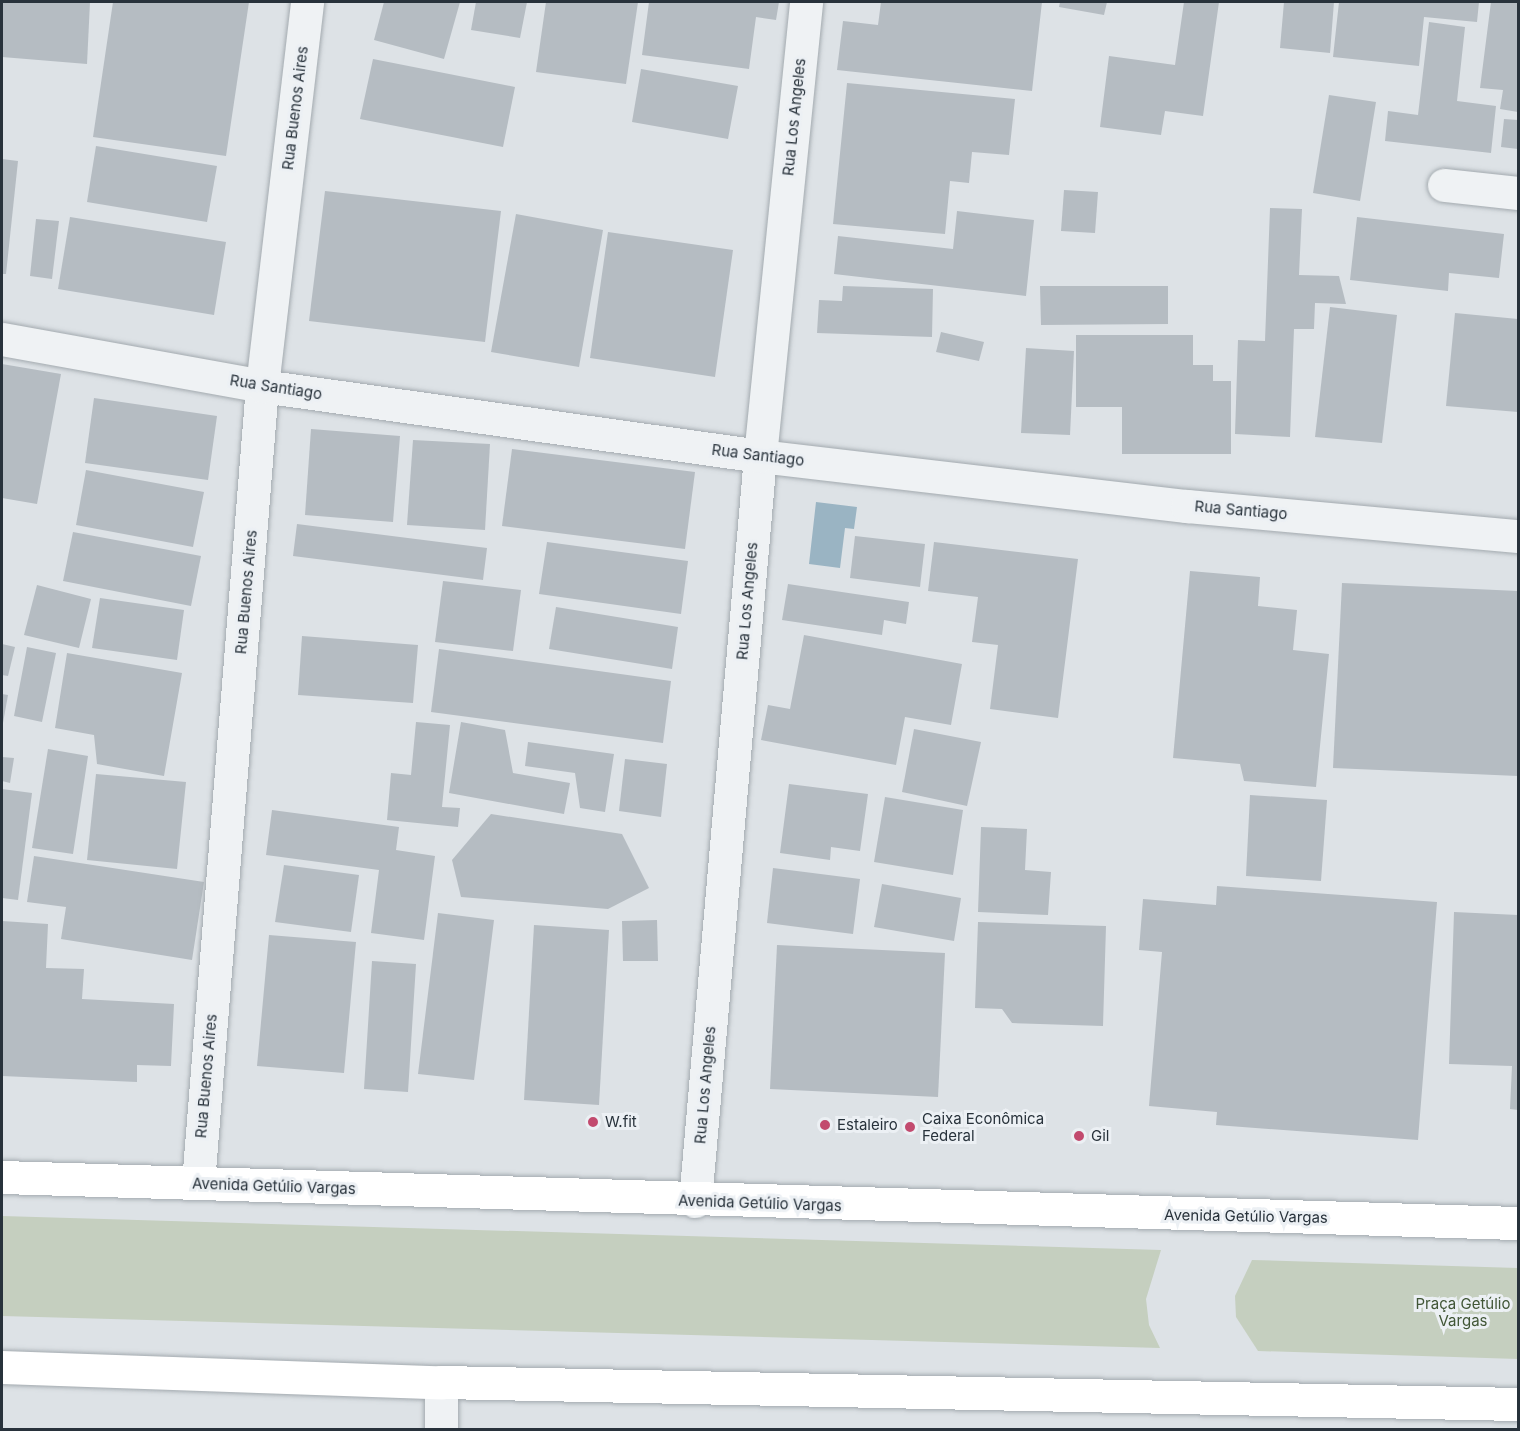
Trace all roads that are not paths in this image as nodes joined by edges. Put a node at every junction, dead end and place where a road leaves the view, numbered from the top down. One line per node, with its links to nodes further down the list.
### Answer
1 (307, 2): 6 (street, Rua Buenos Aires)
2 (806, 2): 7 (street, Rua Los Angeles)
3 (1444, 185): 4 (street)
4 (1518, 193)
5 (2, 339): 6 (street, Rua Santiago)
6 (262, 386): 7 (street, Rua Santiago); 10 (street, Rua Buenos Aires)
7 (760, 456): 8 (street, Rua Santiago); 11 (street, Rua Los Angeles)
8 (1518, 536)
9 (2, 1177): 10 (main road, Avenida Getúlio Vargas)
10 (198, 1183): 11 (main road, Avenida Getúlio Vargas)
11 (695, 1201): 12 (main road, Avenida Getúlio Vargas)
12 (1518, 1223)
13 (2, 1367): 14 (main road)
14 (441, 1382): 15 (main road); 16 (street)
15 (1518, 1404)
16 (441, 1430)

